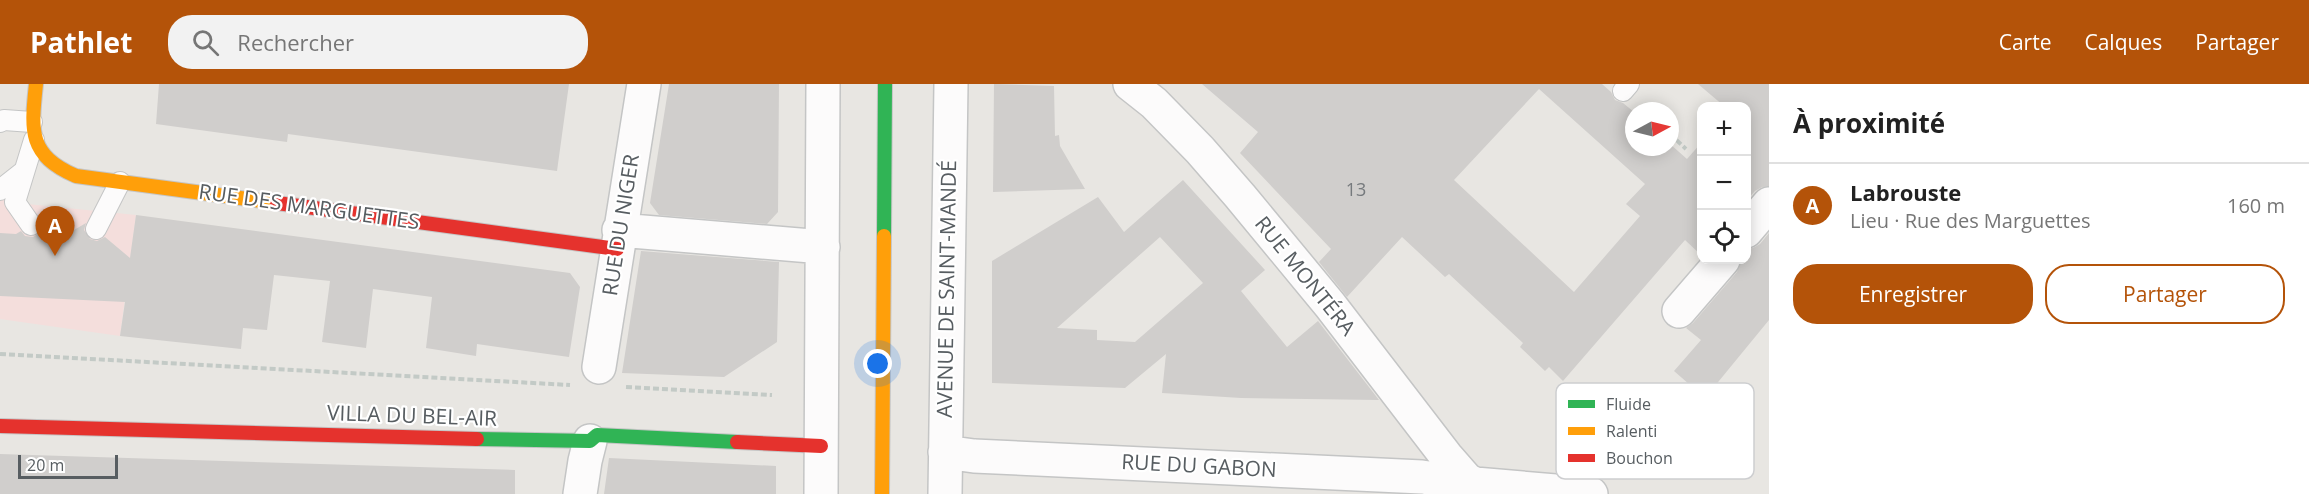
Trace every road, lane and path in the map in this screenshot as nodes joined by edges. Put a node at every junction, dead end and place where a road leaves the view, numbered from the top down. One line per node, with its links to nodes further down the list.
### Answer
1 (36, 84): 8 (street)
2 (644, 84): 19 (street, RUE DU NIGER)
3 (823, 84): 20 (street)
4 (885, 84): 34 (street)
5 (951, 84): 30 (street, AVENUE DE SAINT-MANDÉ)
6 (1130, 84): 31 (street, RUE MONTÉRA)
7 (1, 120): 8 (lane)
8 (33, 131): 12 (lane); 13 (street, RUE DES MARGUETTES)
9 (1679, 142): 10 (path)
10 (1686, 149)
11 (0, 171): 12 (lane)
12 (24, 171): 14 (lane); 16 (lane)
13 (120, 182): 18 (lane); 19 (street, RUE DES MARGUETTES)
14 (0, 190)
15 (1769, 204): 17 (street)
16 (31, 225)
17 (1751, 225)
18 (96, 229)
19 (618, 239): 20 (street, RUE DES MARGUETTES); 24 (street, RUE DU NIGER)
20 (823, 247): 29 (street)
21 (1720, 264): 22 (street)
22 (1679, 311)
23 (0, 354): 25 (path)
24 (609, 377): 26 (path)
25 (572, 385)
26 (772, 395)
27 (0, 426): 28 (street, VILLA DU BEL-AIR)
28 (590, 441): 29 (street, VILLA DU BEL-AIR); 32 (street)
29 (821, 446): 33 (street)
30 (945, 452): 31 (street, RUE DU GABON); 35 (street, AVENUE DE SAINT-MANDÉ)
31 (1458, 487): 36 (street, RUE DU GABON)
32 (580, 494)
33 (821, 494)
34 (882, 494)
35 (945, 494)
36 (1591, 494)

